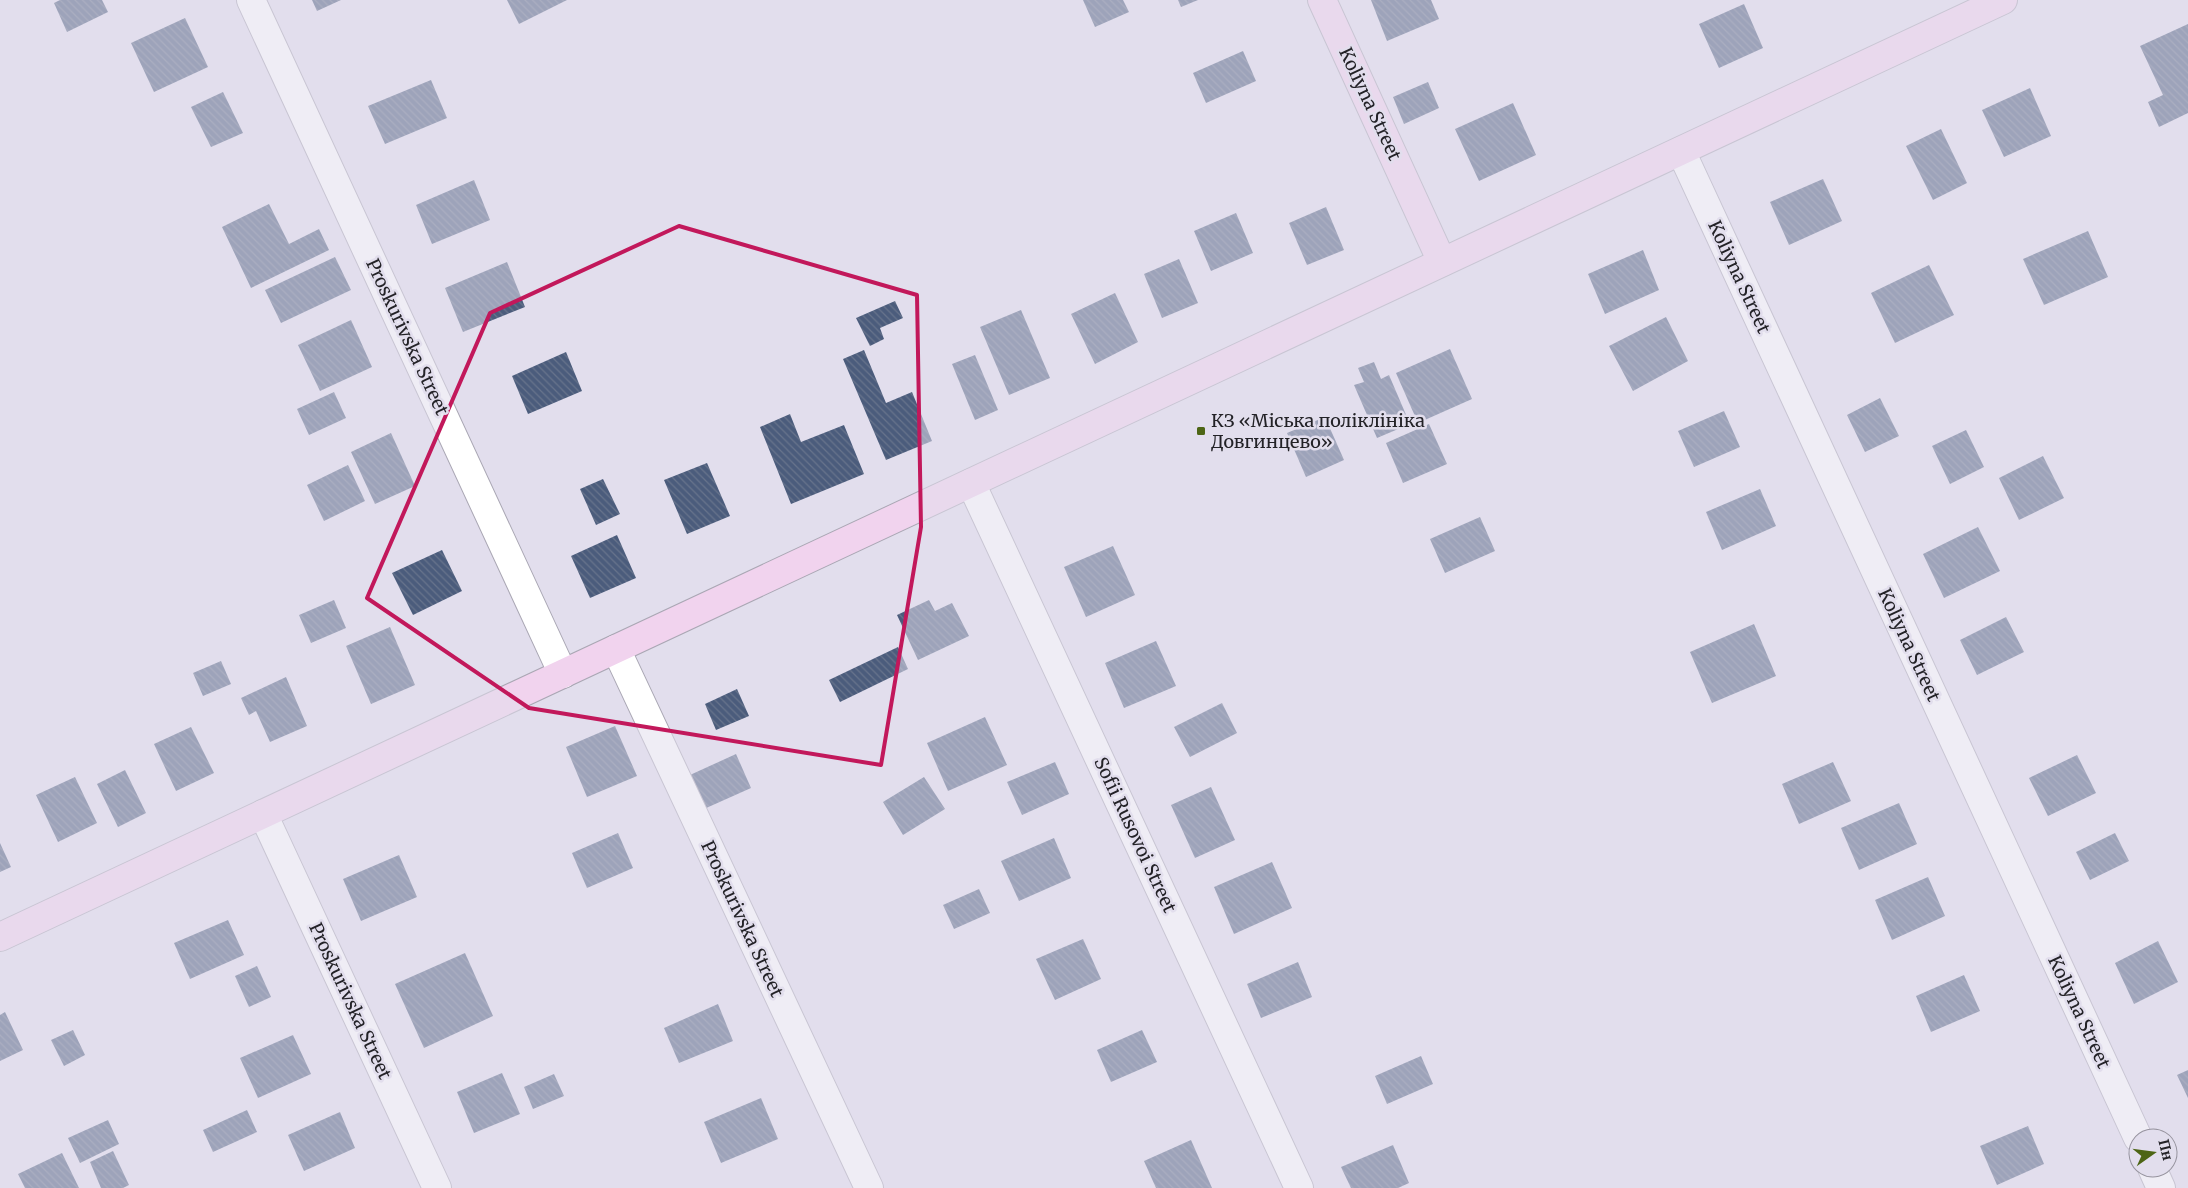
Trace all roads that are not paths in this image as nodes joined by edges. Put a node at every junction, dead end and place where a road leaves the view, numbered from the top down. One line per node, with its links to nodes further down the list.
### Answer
1 (251, 0): 8 (street, Proskurivska Street)
2 (1322, 0): 5 (street, Koliyna Street)
3 (2003, 0): 4 (street)
4 (1680, 151): 5 (street); 11 (street, Koliyna Street)
5 (1442, 262): 6 (street)
6 (971, 482): 7 (street); 14 (street, Sofii Rusovoi Street)
7 (616, 649): 8 (street); 13 (street, Proskurivska Street)
8 (564, 674): 9 (street)
9 (263, 814): 10 (street); 12 (street, Proskurivska Street)
10 (0, 937)
11 (2133, 1128)
12 (437, 1188)
13 (869, 1188)
14 (1299, 1188)

